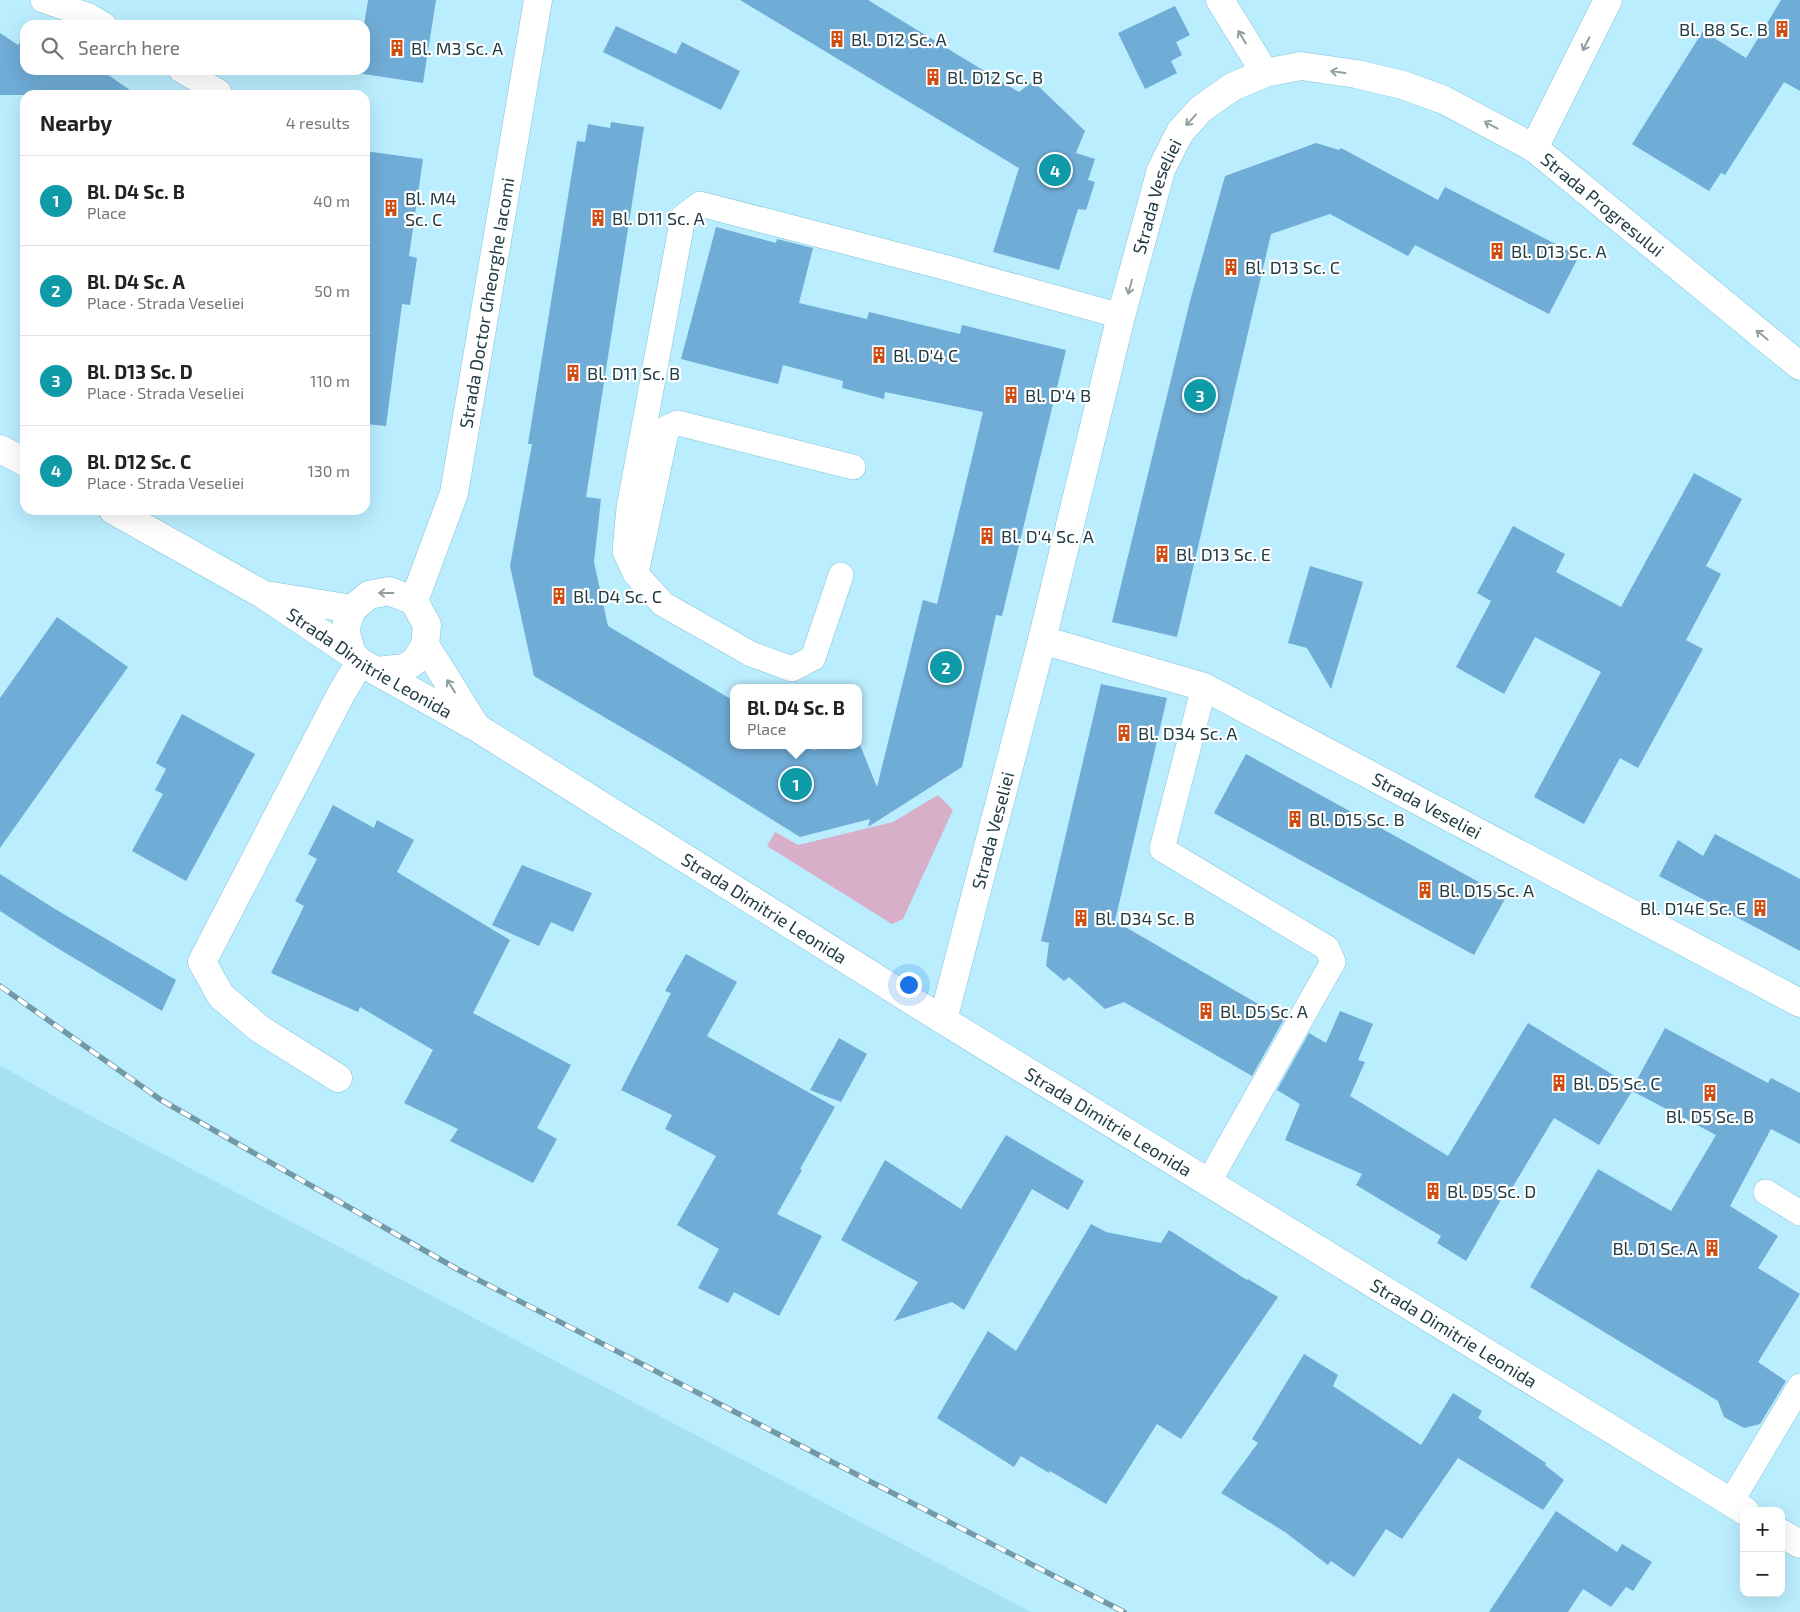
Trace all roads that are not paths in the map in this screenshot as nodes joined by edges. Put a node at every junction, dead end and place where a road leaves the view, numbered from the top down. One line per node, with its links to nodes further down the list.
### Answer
1 (43, 0): 5 (lane)
2 (538, 0): 19 (street, Strada Doctor Gheorghe Iacomi)
3 (1220, 0): 6 (street, one-way to 3)
4 (1608, 0): 9 (street, Strada Progresului, one-way to 9)
5 (96, 20)
6 (1265, 73): 9 (street, Strada Veseliei, one-way to 6); 10 (street, Strada Veseliei, one-way to 10)
7 (189, 75): 8 (lane)
8 (215, 90)
9 (1534, 148): 11 (street, Strada Progresului, one-way to 9)
10 (1121, 316): 16 (lane); 21 (street, Strada Veseliei)
11 (1800, 366)
12 (0, 449): 13 (street)
13 (20, 459)
14 (853, 467): 16 (lane)
15 (122, 515): 18 (street, Strada Dimitrie Leonida)
16 (635, 573): 17 (lane)
17 (841, 575)
18 (264, 595): 20 (street, Strada Dimitrie Leonida); 23 (street, Strada Dimitrie Leonida)
19 (414, 601): 20 (street, one-way to 20); 22 (street)
20 (352, 609): 23 (street)
21 (1042, 640): 24 (street, Strada Veseliei); 27 (street, Strada Veseliei)
22 (425, 644): 23 (street); 25 (street, Strada Dimitrie Leonida, one-way to 22)
23 (363, 662): 25 (street, Strada Dimitrie Leonida); 28 (street)
24 (1204, 687): 26 (street, Strada Veseliei); 29 (lane)
25 (476, 727): 27 (street, Strada Dimitrie Leonida)
26 (1800, 1003)
27 (943, 1020): 29 (street, Strada Dimitrie Leonida)
28 (338, 1078)
29 (1208, 1182): 33 (street, Strada Dimitrie Leonida)
30 (1766, 1192): 31 (lane)
31 (1800, 1213)
32 (1800, 1386): 33 (lane)
33 (1738, 1507)
34 (1785, 1535): 35 (street)
35 (1800, 1544)

